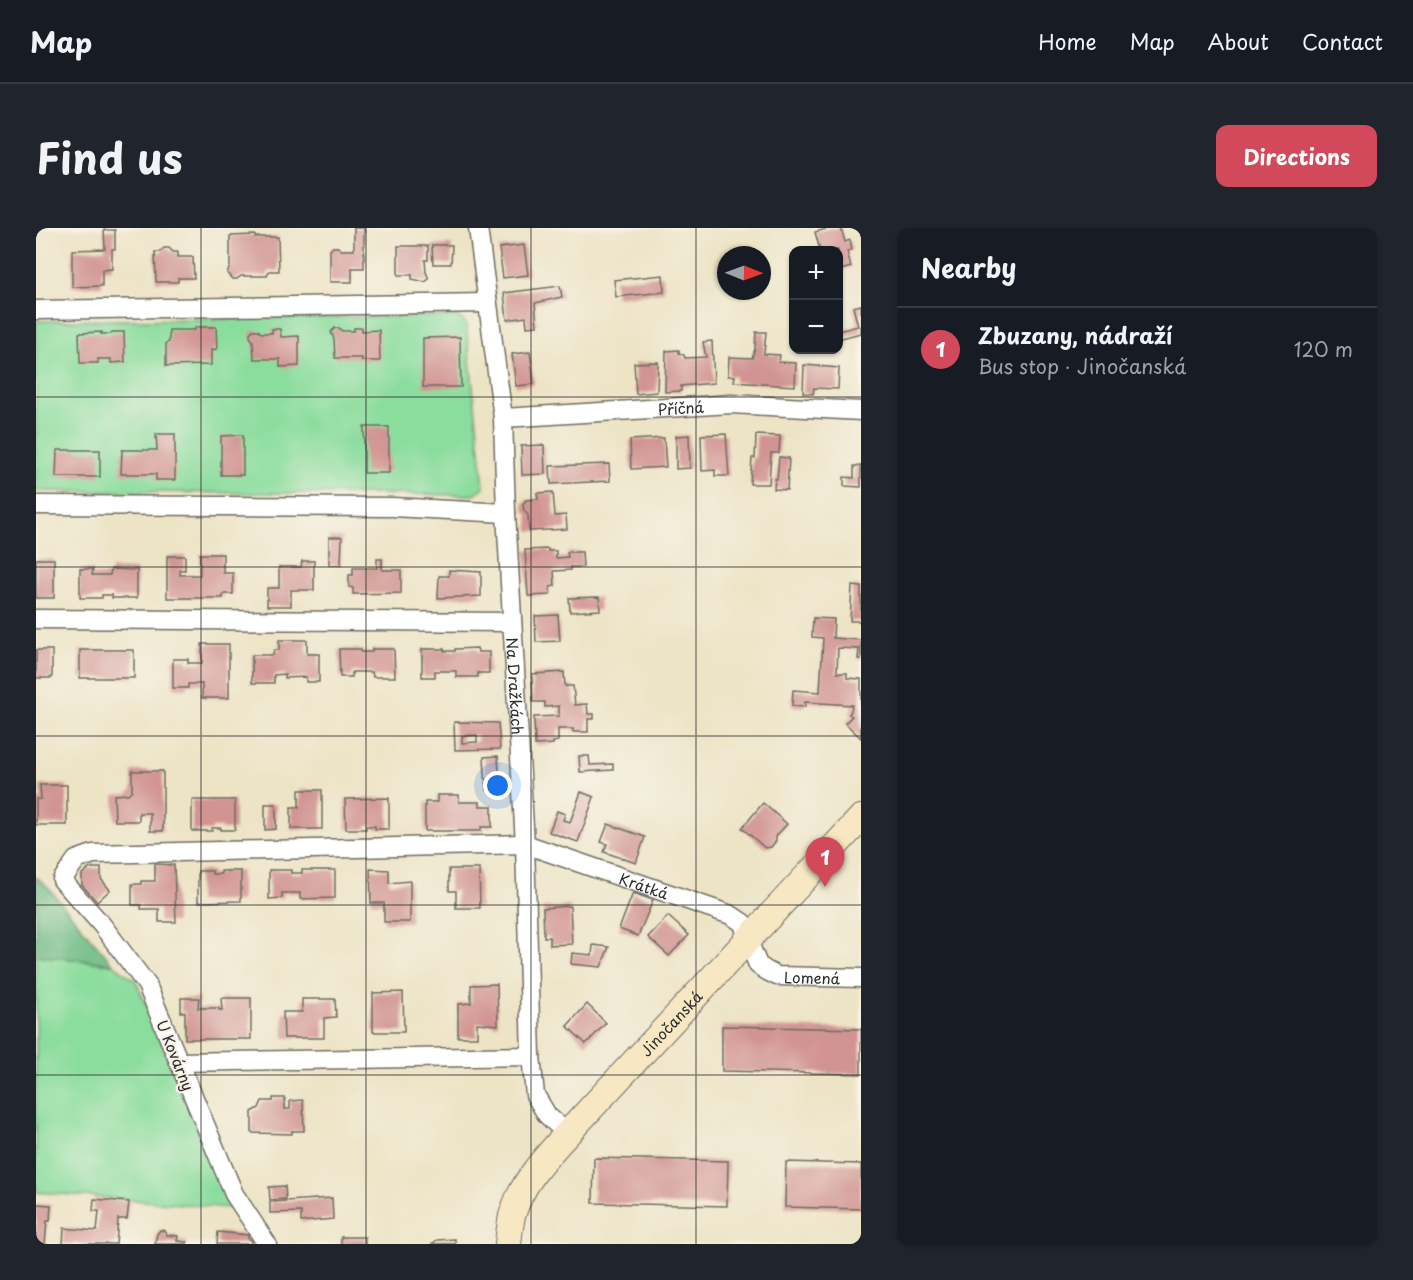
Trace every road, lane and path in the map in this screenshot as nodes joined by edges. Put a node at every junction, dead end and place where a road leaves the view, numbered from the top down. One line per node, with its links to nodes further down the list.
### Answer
1 (478, 228): 2 (street, Na Dražkách)
2 (487, 303): 3 (street); 5 (street, Na Dražkách)
3 (36, 310)
4 (861, 411): 5 (street, Příčná)
5 (503, 418): 7 (street, Na Dražkách)
6 (36, 505): 7 (street)
7 (506, 513): 9 (street, Na Dražkách)
8 (36, 619): 9 (street)
9 (512, 622): 11 (street, Na Dražkách)
10 (861, 818): 12 (street, Jinočanská)
11 (525, 844): 12 (street, Krátká); 14 (street, Na Dražkách); 15 (street, U Kovárny)
12 (747, 940): 13 (street, Lomená); 16 (street, Jinočanská)
13 (861, 978)
14 (531, 1056): 15 (street); 16 (street, Na Dražkách)
15 (179, 1062): 17 (street, U Kovárny)
16 (567, 1134): 18 (street, Jinočanská)
17 (267, 1244)
18 (507, 1244)

